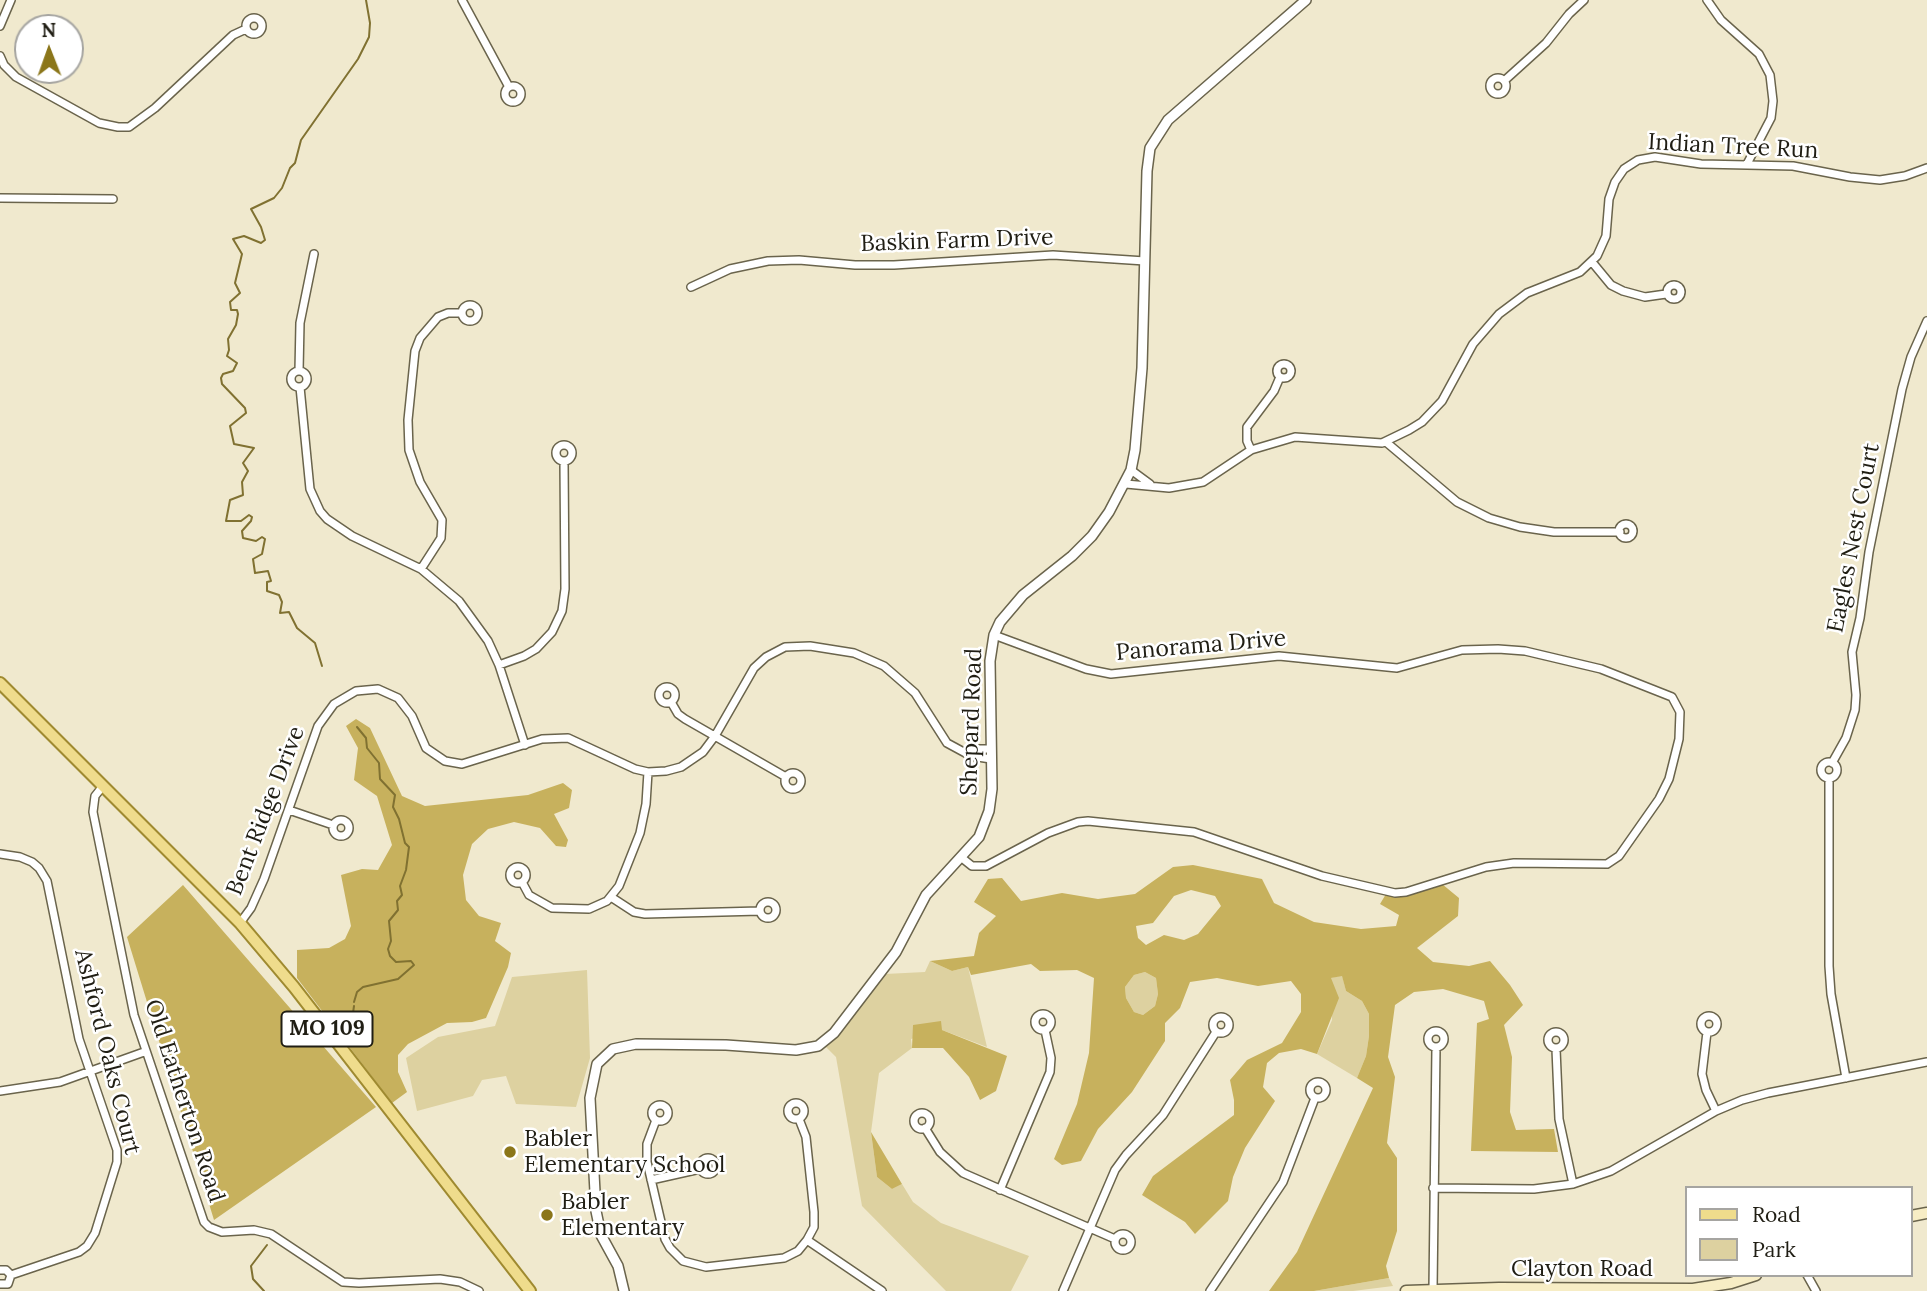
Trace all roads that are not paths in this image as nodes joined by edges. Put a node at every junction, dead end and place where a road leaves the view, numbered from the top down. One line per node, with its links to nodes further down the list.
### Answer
1 (11, 0): 6 (street)
2 (462, 0): 10 (street)
3 (1584, 0): 9 (street)
4 (1707, 0): 11 (street)
5 (1303, 1): 16 (street, Shepard Road)
6 (0, 26)
7 (246, 29): 8 (street)
8 (0, 56)
9 (1504, 81)
10 (509, 87)
11 (1747, 164): 12 (street, Indian Tree Run); 17 (street, Indian Tree Run)
12 (1927, 168)
13 (0, 198): 14 (street)
14 (113, 199)
15 (314, 254): 30 (street)
16 (1145, 261): 18 (street, Baskin Farm Drive); 26 (street, Shepard Road)
17 (1592, 262): 19 (street); 23 (street)
18 (691, 287)
19 (1666, 294)
20 (461, 313): 30 (street)
21 (1927, 321): 38 (street, Eagles Nest Court)
22 (1280, 377): 24 (street)
23 (1386, 442): 24 (street); 29 (street)
24 (1251, 450): 28 (street)
25 (564, 462): 32 (street)
26 (1131, 470): 27 (street, Shepard Road); 28 (street)
27 (1126, 484): 28 (street); 31 (street, Shepard Road)
28 (1150, 485)
29 (1619, 532)
30 (421, 569): 32 (street)
31 (994, 635): 37 (street, Shepard Road); 46 (street, Panorama Drive)
32 (499, 665): 36 (street)
33 (0, 682): 42 (main road, MO 109)
34 (671, 702): 35 (street)
35 (715, 736): 37 (street, Bent Ridge Drive); 39 (street, Bent Ridge Drive); 40 (street)
36 (526, 745): 39 (street, Bent Ridge Drive); 43 (street, Bent Ridge Drive)
37 (991, 754): 46 (street, Shepard Road)
38 (1832, 762): 41 (street, Eagles Nest Court); 41 (street, Eagles Nest Court)
39 (648, 772): 48 (street)
40 (786, 777)
41 (1829, 778): 59 (street, Eagles Nest Court)
42 (103, 786): 50 (main road, MO 109); 56 (street, Old Eatherton Road)
43 (289, 810): 44 (street); 50 (street, Bent Ridge Drive)
44 (333, 825)
45 (0, 854): 58 (street, Ashford Oaks Court)
46 (962, 858): 81 (street, Shepard Road)
47 (522, 882): 48 (street)
48 (611, 897): 49 (street)
49 (760, 911)
50 (240, 923): 80 (main road, MO 109)
51 (1045, 1030): 70 (street)
52 (1216, 1032): 71 (street)
53 (1707, 1032): 62 (street)
54 (1436, 1048): 69 (street)
55 (1556, 1049): 68 (street)
56 (144, 1052): 58 (street); 79 (street, Old Eatherton Road)
57 (1927, 1062): 59 (street)
58 (89, 1072): 60 (street); 75 (street, Ashford Oaks Court)
59 (1846, 1078): 62 (street)
60 (0, 1091)
61 (1315, 1098): 84 (street)
62 (1716, 1111): 68 (street)
63 (799, 1119): 73 (street)
64 (656, 1120): 67 (street)
65 (925, 1128): 70 (street)
66 (700, 1169): 67 (street)
67 (651, 1180): 73 (street)
68 (1573, 1184): 69 (street)
69 (1433, 1188): 78 (street)
70 (1000, 1190): 71 (street)
71 (1090, 1228): 72 (street); 83 (street)
72 (1115, 1239)
73 (807, 1241): 82 (street)
74 (0, 1270): 75 (street)
75 (11, 1275): 77 (street, Ashford Oaks Court)
76 (1750, 1277): 78 (main road, Clayton Road)
77 (0, 1284)
78 (1433, 1289): 85 (main road, Clayton Road)
79 (479, 1291)
80 (530, 1291)
81 (625, 1291)
82 (882, 1291)
83 (1063, 1291)
84 (1210, 1291)
85 (1406, 1291)

